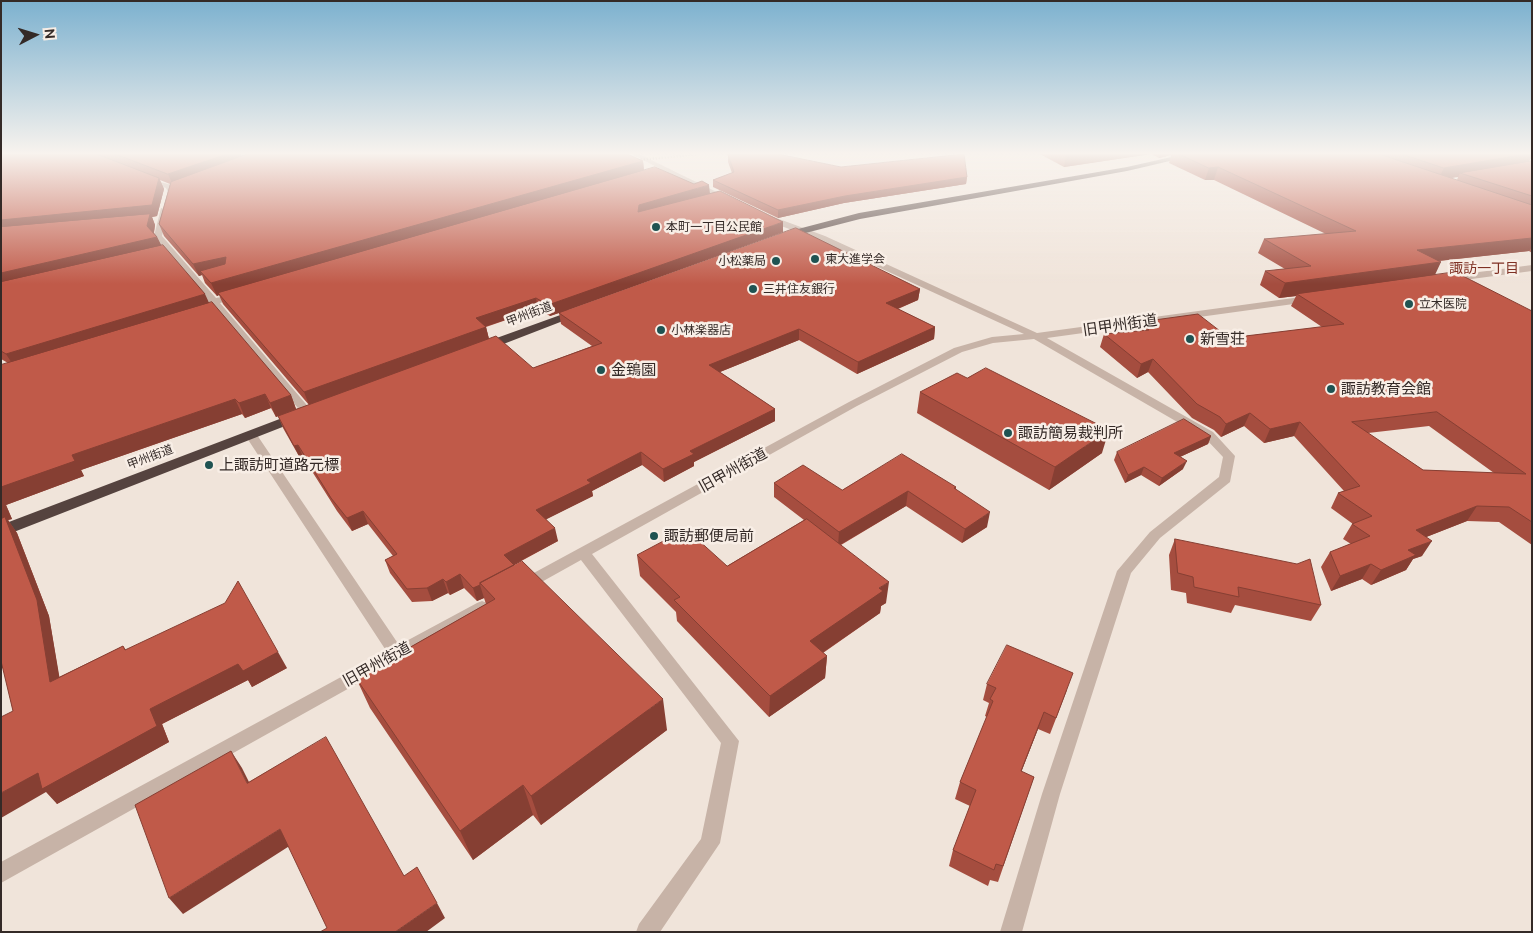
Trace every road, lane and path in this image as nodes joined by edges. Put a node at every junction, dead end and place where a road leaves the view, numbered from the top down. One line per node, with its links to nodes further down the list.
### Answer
1 (171, 197): 14 (street)
2 (719, 197): 5 (street)
3 (722, 197): 6 (street)
4 (970, 197): 8 (highway)
5 (704, 201)
6 (736, 203)
7 (760, 214): 8 (street)
8 (799, 231): 9 (highway); 16 (street)
9 (768, 241)
10 (1532, 268): 11 (street)
11 (1436, 281)
12 (250, 291): 14 (street)
13 (1322, 297): 16 (street, 旧甲州街道)
14 (215, 307): 18 (street)
15 (592, 307): 17 (highway, 甲州街道)
16 (1034, 335): 21 (street, 旧甲州街道); 27 (street)
17 (472, 352)
18 (312, 411): 19 (highway, 甲州街道)
19 (251, 435): 20 (highway, 甲州街道); 24 (street)
20 (1, 530)
21 (584, 554): 22 (street, 旧甲州街道); 26 (street)
22 (515, 590)
23 (498, 598): 24 (street, 旧甲州街道)
24 (396, 653): 25 (street, 旧甲州街道)
25 (1, 873)
26 (647, 932)
27 (1011, 932)

